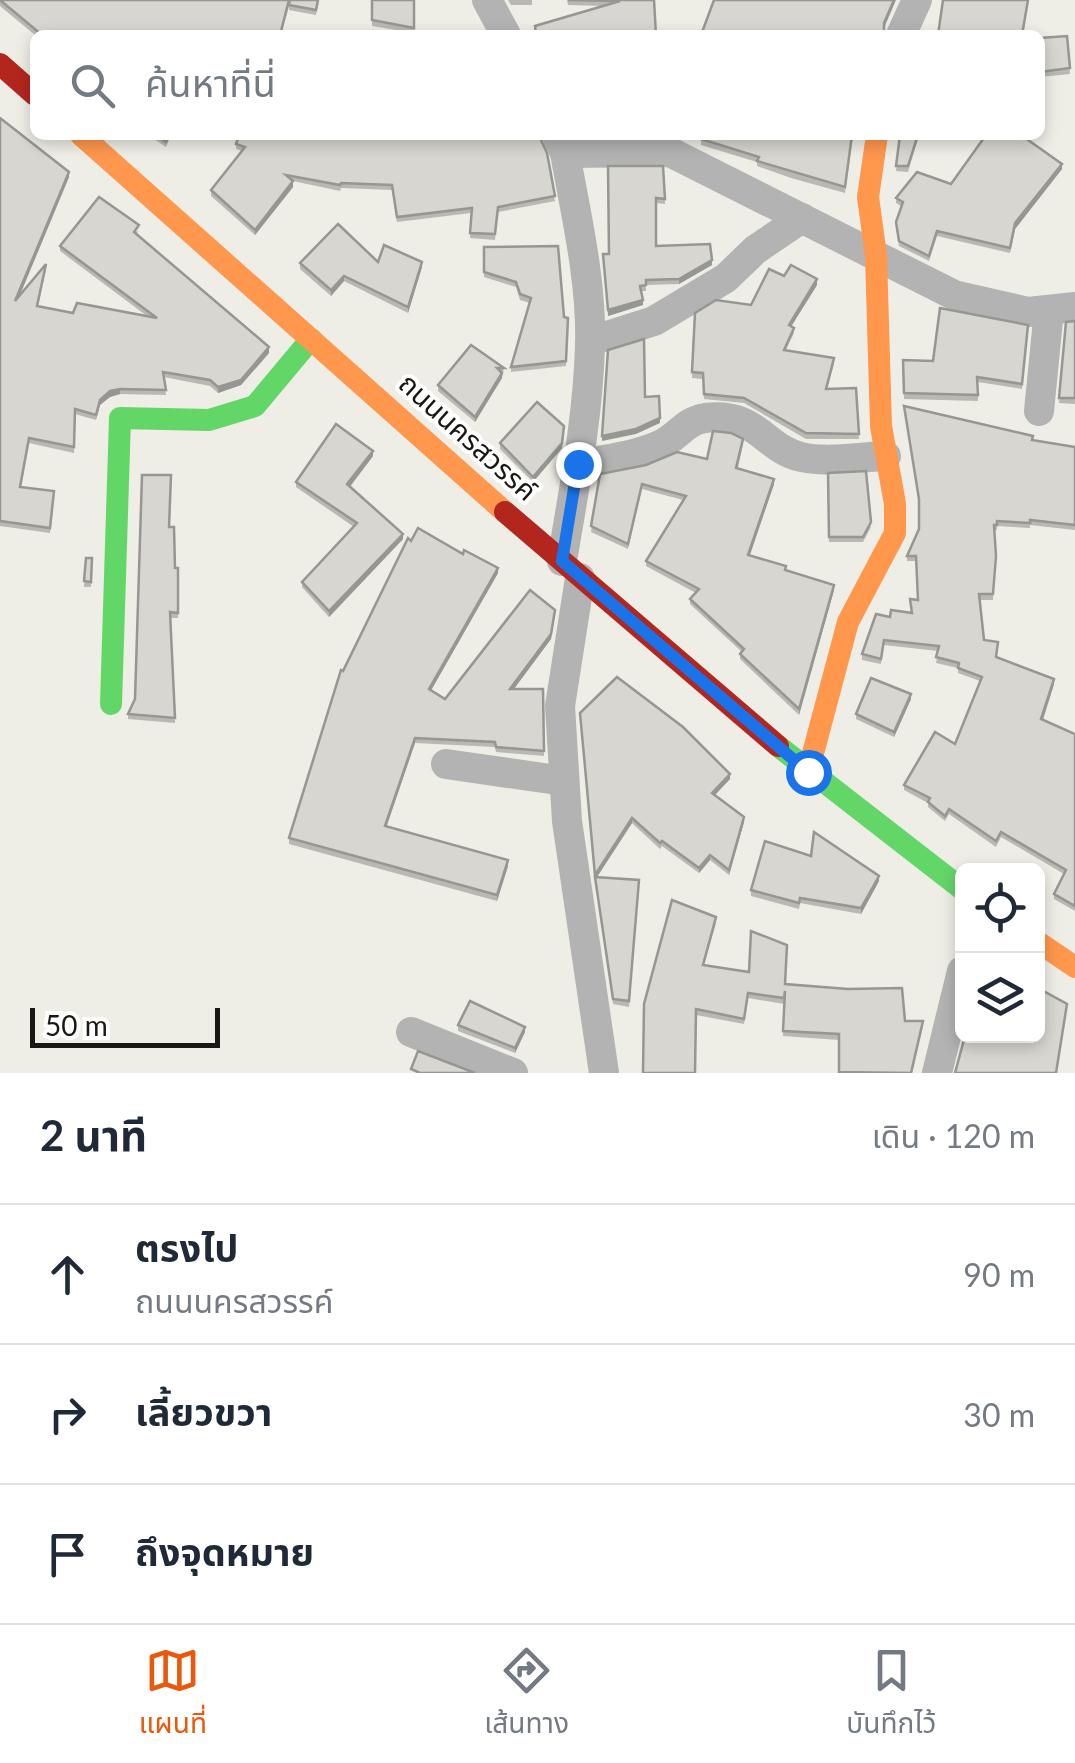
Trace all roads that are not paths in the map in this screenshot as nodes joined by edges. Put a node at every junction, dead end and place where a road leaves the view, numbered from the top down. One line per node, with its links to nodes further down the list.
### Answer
1 (487, 0): 3 (street)
2 (917, 0): 4 (street)
3 (503, 30)
4 (903, 30)
5 (0, 64): 6 (main road)
6 (30, 90)
7 (87, 140): 13 (main road, ถนนนครสวรรค์)
8 (876, 140): 11 (main road)
9 (561, 144): 10 (street); 14 (street)
10 (802, 218): 11 (street); 14 (street)
11 (876, 256): 12 (street); 16 (main road)
12 (1062, 308): 15 (street)
13 (311, 339): 18 (main road, ถนนนครสวรรค์); 19 (main road)
14 (590, 341): 17 (street)
15 (1039, 412)
16 (886, 456): 17 (street); 21 (main road)
17 (578, 464): 18 (street)
18 (571, 569): 21 (main road, ถนนนครสวรรค์); 22 (street)
19 (111, 704)
20 (446, 764): 22 (street)
21 (808, 772): 23 (main road, ถนนนครสวรรค์)
22 (564, 781): 29 (street)
23 (955, 884)
24 (1045, 947): 25 (main road)
25 (1075, 967)
26 (955, 1000): 30 (street)
27 (410, 1032): 28 (street)
28 (514, 1073)
29 (604, 1073)
30 (937, 1073)

